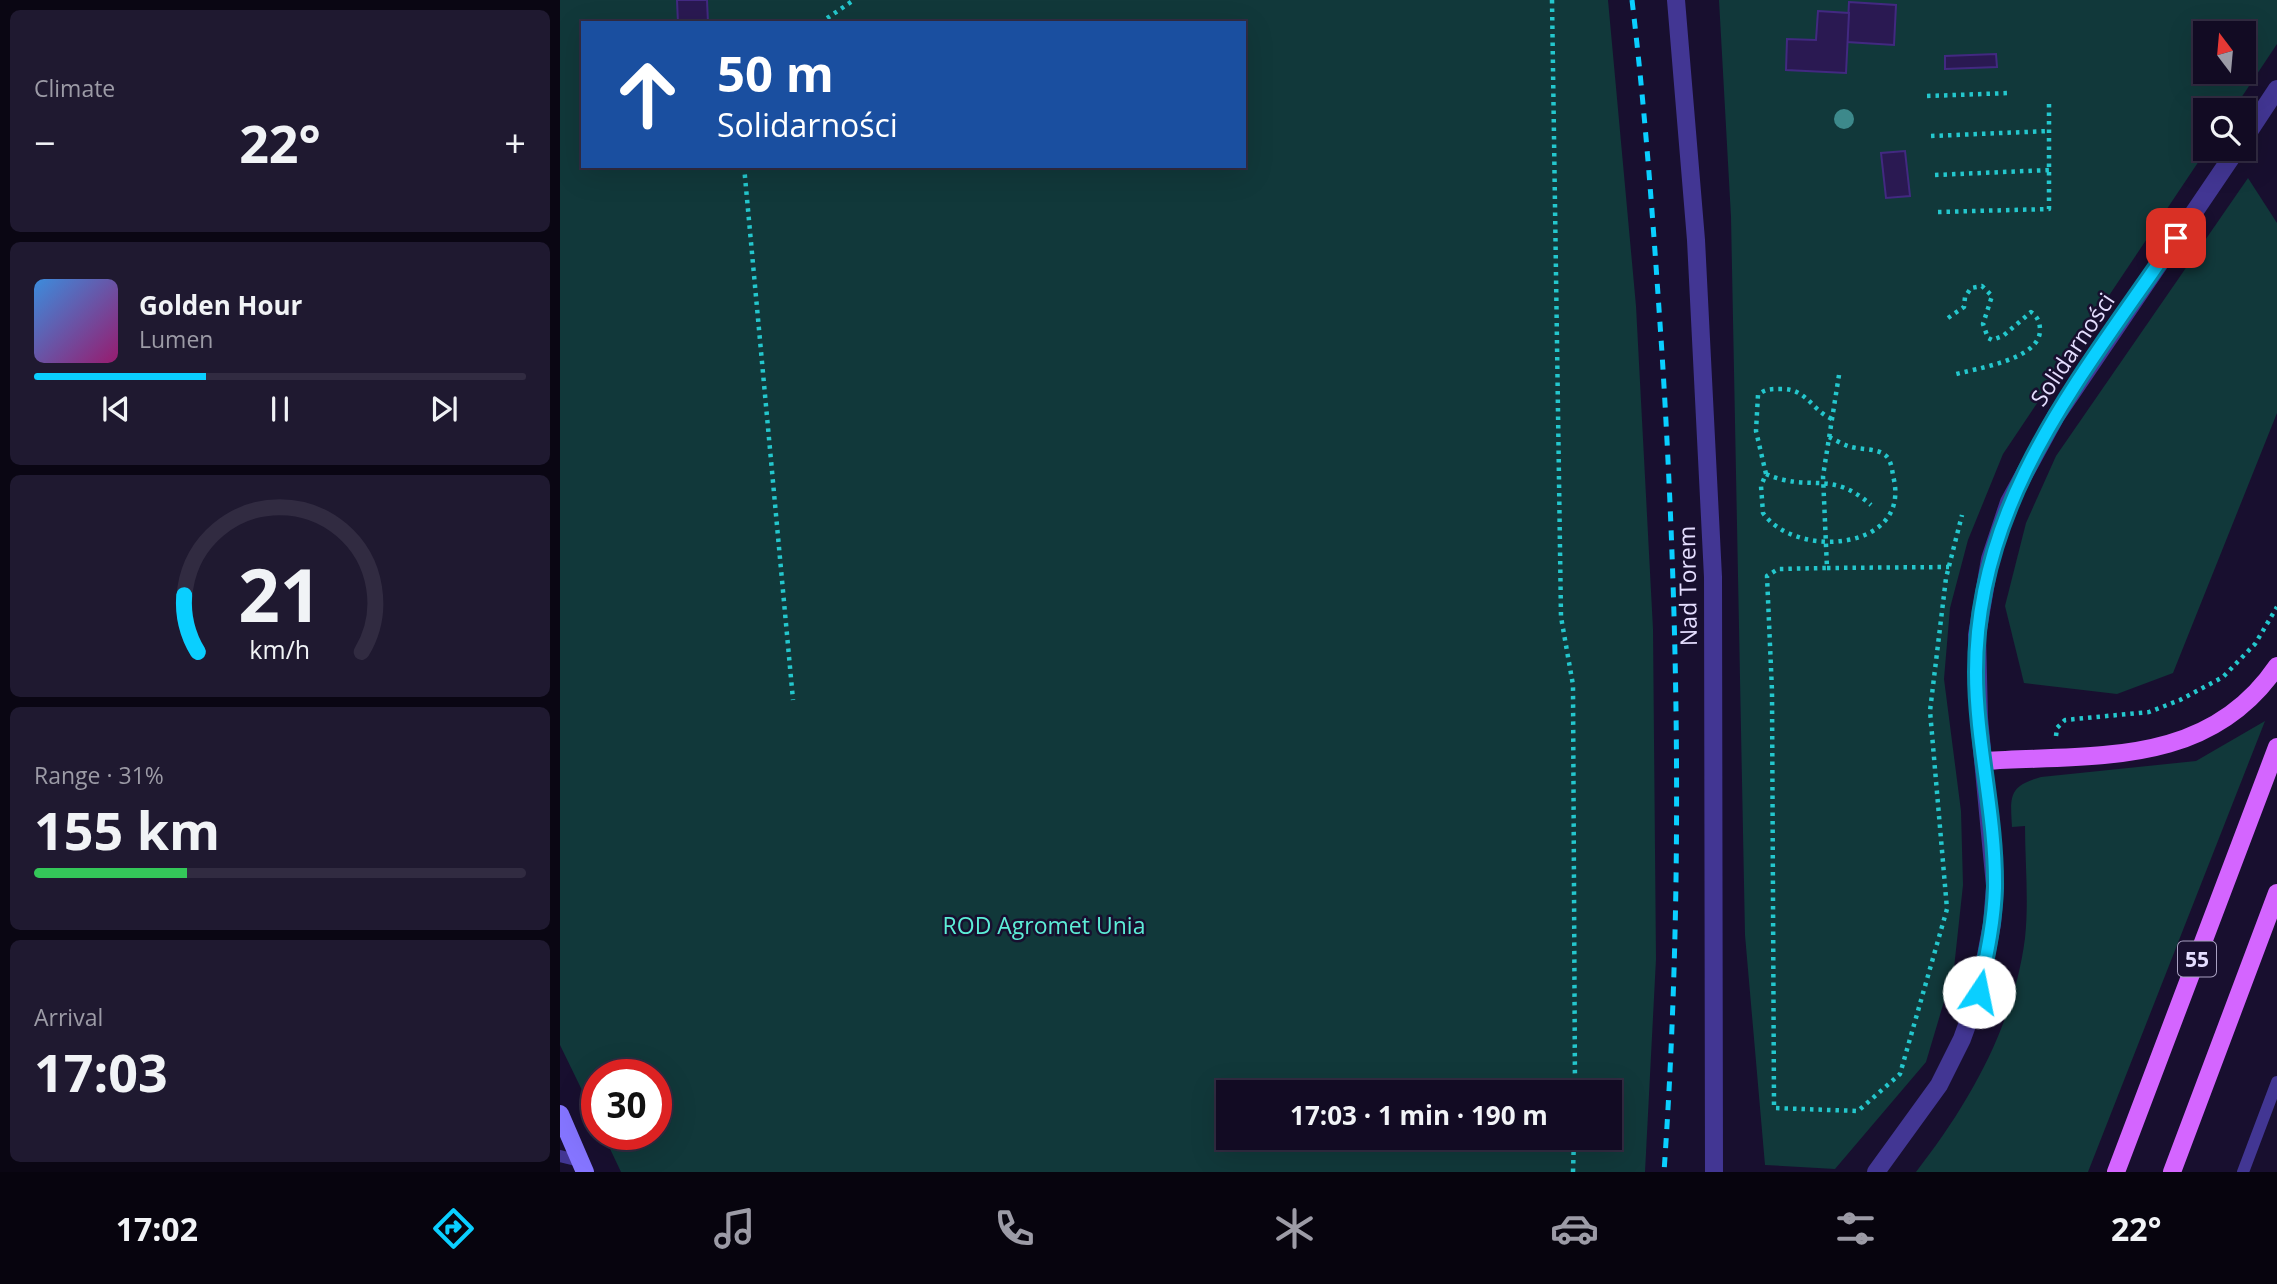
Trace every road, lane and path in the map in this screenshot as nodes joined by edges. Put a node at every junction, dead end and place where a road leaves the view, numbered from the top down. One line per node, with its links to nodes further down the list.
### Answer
1 (853, 0): 4 (path)
2 (1552, 0): 36 (path)
3 (1676, 0): 43 (street, Nad Torem)
4 (823, 21)
5 (2277, 89): 9 (street)
6 (2009, 93): 7 (path)
7 (1927, 96)
8 (2049, 99): 10 (path)
9 (2256, 121)
10 (2049, 131): 11 (path); 14 (path)
11 (1931, 136)
12 (2229, 161): 34 (street, Solidarności)
13 (744, 168): 31 (path)
14 (2049, 170): 15 (path); 16 (path)
15 (1935, 175)
16 (1938, 212)
17 (1948, 318): 19 (path)
18 (1839, 375): 20 (path)
19 (1952, 375)
20 (1832, 419): 21 (path); 22 (path)
21 (1829, 436): 23 (path); 26 (path)
22 (1766, 474): 23 (path); 26 (path)
23 (1823, 484): 24 (path); 26 (path)
24 (1871, 505)
25 (1962, 515): 27 (path)
26 (1826, 542): 28 (path)
27 (1949, 567): 28 (path); 28 (path)
28 (1827, 568)
29 (2277, 607): 32 (path)
30 (2277, 666): 34 (main road)
31 (793, 700)
32 (2056, 738)
33 (2277, 747): 45 (main road, 55)
34 (1985, 761): 44 (street, Solidarności)
35 (2277, 893): 46 (main road, 55)
36 (1575, 1080)
37 (2277, 1083): 47 (lane)
38 (560, 1114): 41 (main road)
39 (1574, 1150): 42 (path)
40 (560, 1156): 41 (lane)
41 (582, 1167)
42 (1573, 1172)
43 (1714, 1172)
44 (1876, 1172)
45 (2116, 1172)
46 (2172, 1172)
47 (2243, 1172)

